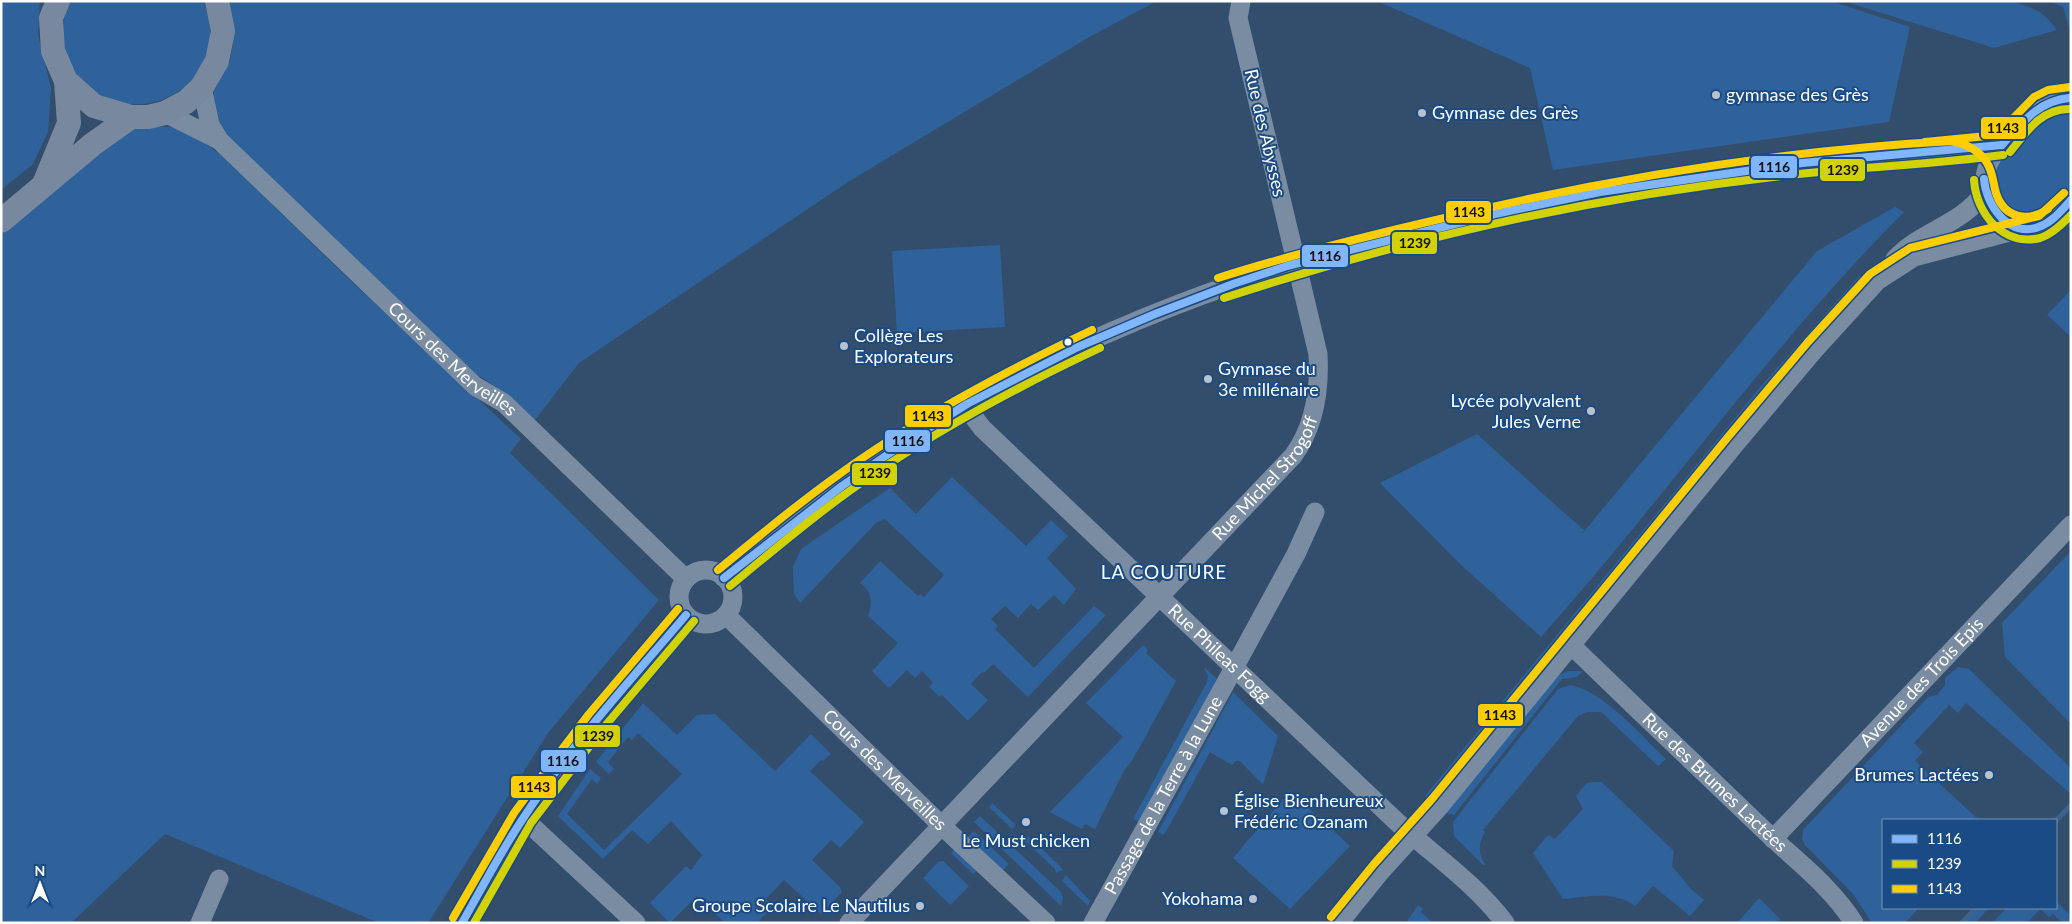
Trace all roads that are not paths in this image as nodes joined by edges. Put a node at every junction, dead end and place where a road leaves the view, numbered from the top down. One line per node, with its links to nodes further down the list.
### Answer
1 (58, 1): 4 (main road)
2 (217, 1): 5 (main road)
3 (1241, 1): 17 (street, Rue des Abysses)
4 (66, 80): 8 (main road); 13 (main road)
5 (202, 87): 7 (main road); 9 (street, Cours des Merveilles)
6 (2070, 98): 10 (street)
7 (165, 113): 8 (main road); 9 (street, Cours des Merveilles)
8 (132, 117): 13 (main road)
9 (219, 140): 23 (street, Cours des Merveilles)
10 (2002, 145): 11 (street); 12 (street)
11 (1952, 151): 12 (street); 17 (street)
12 (1985, 185): 16 (street); 18 (street)
13 (43, 188): 15 (main road)
14 (2071, 200): 16 (street)
15 (1, 221)
16 (2021, 229): 18 (street)
17 (1296, 264): 19 (street); 24 (street, Rue Michel Strogoff)
18 (1880, 278): 27 (street)
19 (965, 405): 22 (street); 24 (street, Rue Phileas Fogg)
20 (1316, 512): 28 (street, Passage de la Terre à la Lune)
21 (2071, 525): 32 (street, Avenue des Trois Epis)
22 (724, 578): 23 (street); 26 (street)
23 (686, 579): 25 (street)
24 (1159, 595): 28 (street, Rue Phileas Fogg); 30 (street, Rue Michel Strogoff)
25 (686, 615): 26 (street); 29 (street)
26 (726, 615): 30 (street, Cours des Merveilles)
27 (1571, 645): 31 (street); 32 (street, Rue des Brumes Lactées)
28 (1235, 667): 31 (street, Rue Phileas Fogg); 39 (street, Passage de la Terre à la Lune)
29 (523, 818): 35 (street); 36 (street)
30 (942, 824): 37 (street, Rue Michel Strogoff); 38 (street, Cours des Merveilles)
31 (1412, 836): 40 (street); 41 (street, Rue Phileas Fogg)
32 (1772, 839): 42 (street, Rue des Brumes Lactées)
33 (220, 879): 34 (street)
34 (200, 923)
35 (462, 923)
36 (636, 923)
37 (848, 923)
38 (1046, 923)
39 (1092, 923)
40 (1339, 923)
41 (1505, 923)
42 (1854, 923)

